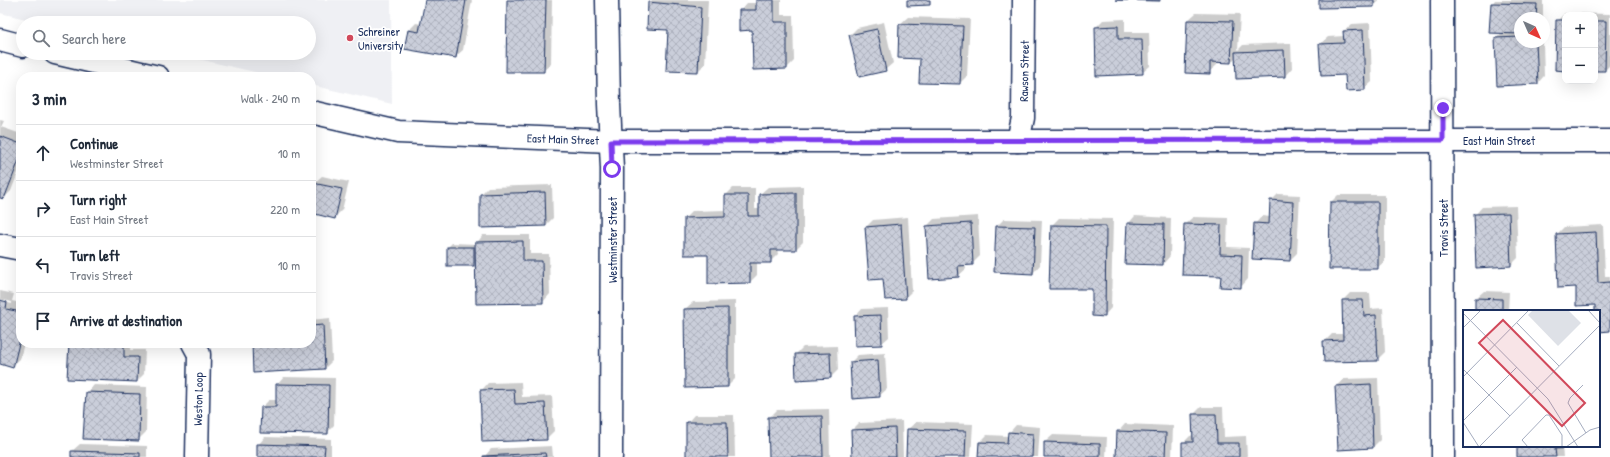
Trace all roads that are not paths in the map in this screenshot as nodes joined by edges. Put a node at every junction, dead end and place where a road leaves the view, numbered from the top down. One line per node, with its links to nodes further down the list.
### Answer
1 (607, 0): 10 (street, Westminster Street)
2 (1024, 0): 11 (street, Rawson Street)
3 (1442, 0): 9 (street, Travis Street)
4 (0, 40): 5 (street)
5 (16, 44)
6 (85, 60): 7 (street)
7 (137, 72)
8 (316, 113): 10 (street, East Main Street)
9 (1443, 140): 11 (street, East Main Street); 12 (street, East Main Street); 18 (street, Travis Street)
10 (611, 141): 11 (street, East Main Street); 17 (street, Westminster Street)
11 (1018, 141)
12 (1610, 141)
13 (0, 245): 14 (street)
14 (16, 248)
15 (196, 348): 16 (street, Weston Loop)
16 (197, 457)
17 (612, 457)
18 (1443, 457)

